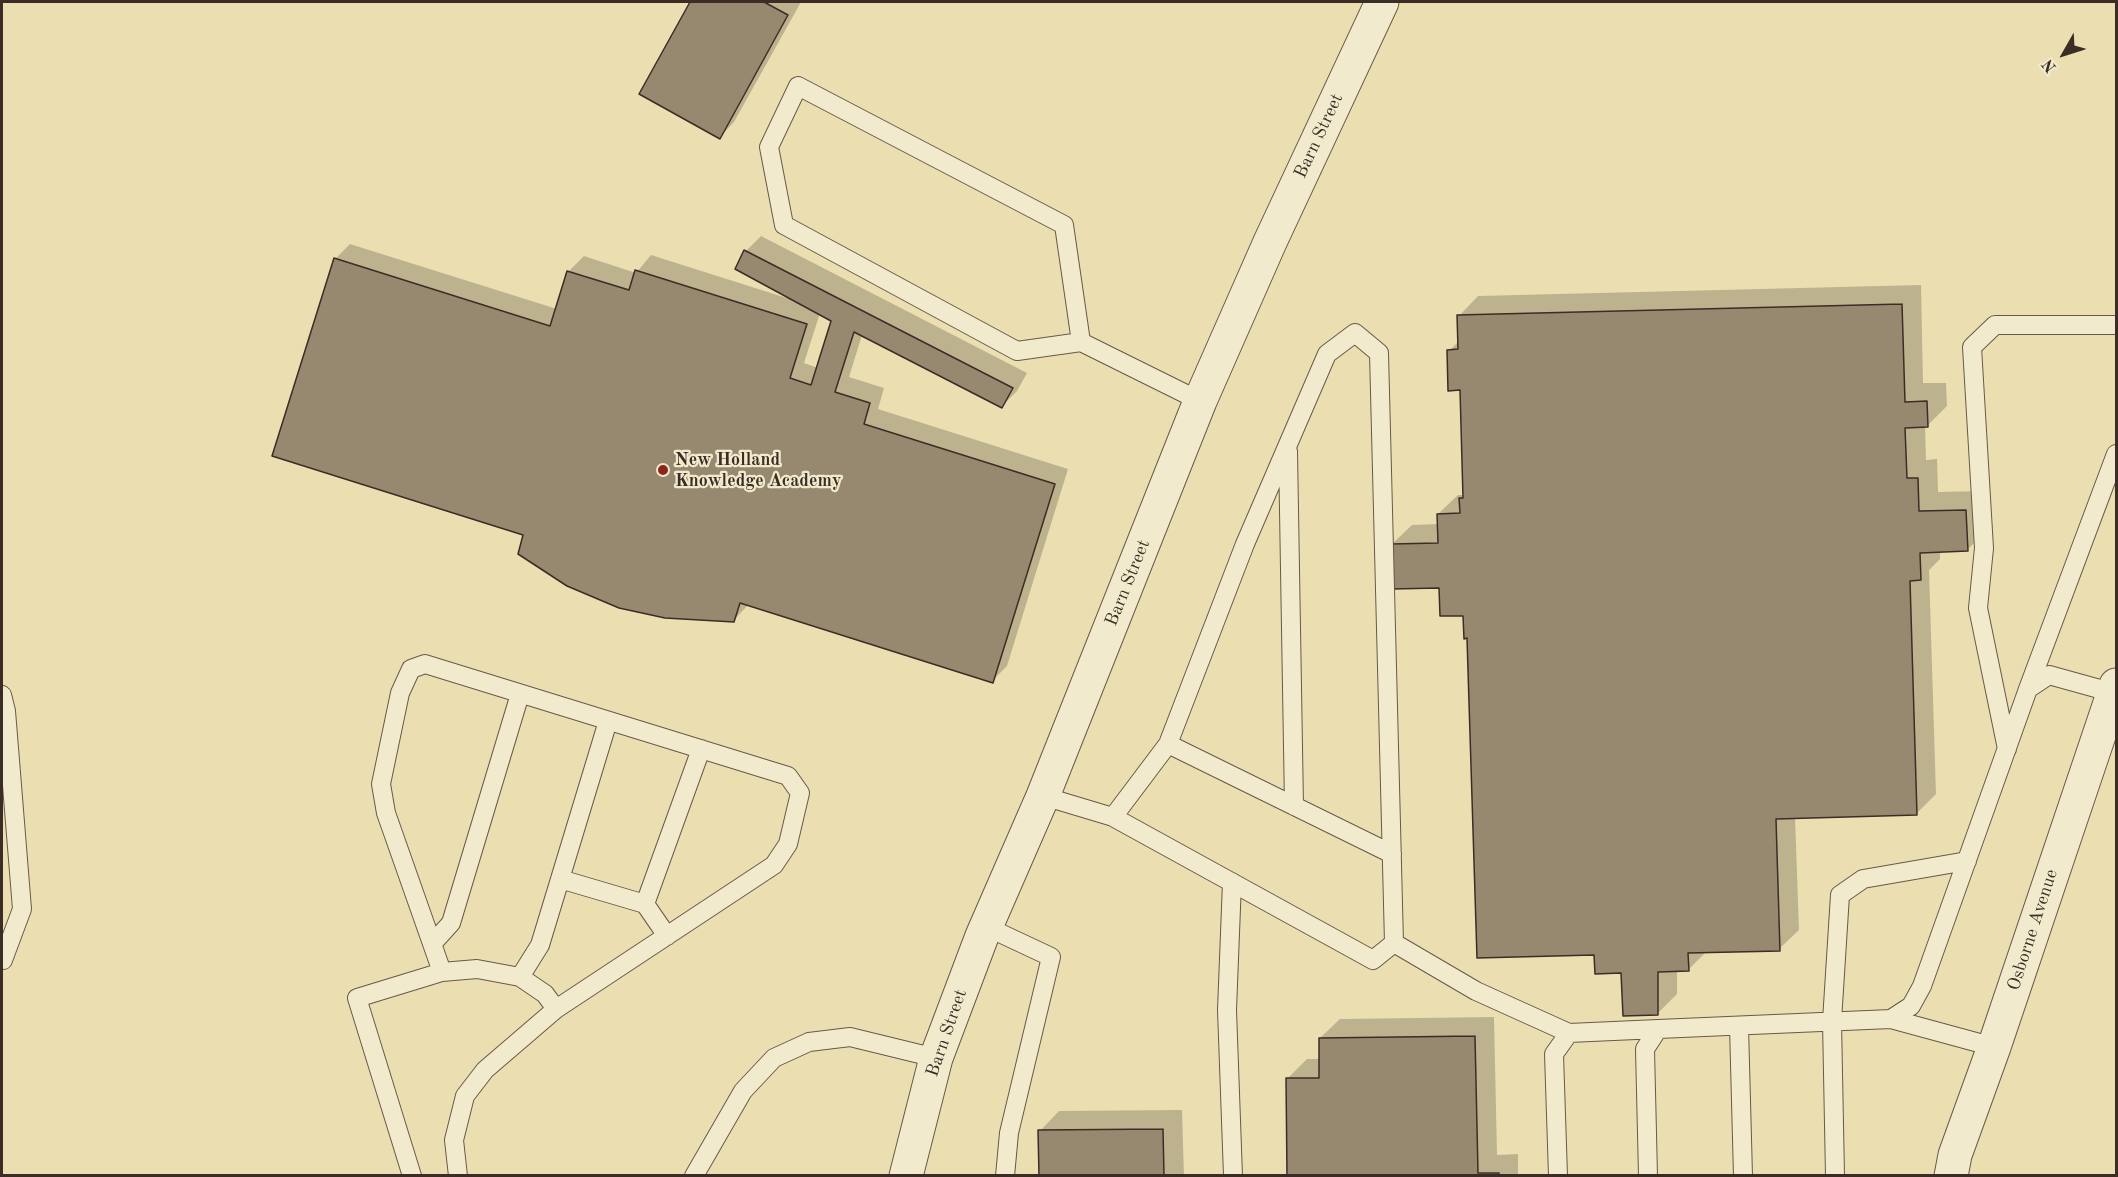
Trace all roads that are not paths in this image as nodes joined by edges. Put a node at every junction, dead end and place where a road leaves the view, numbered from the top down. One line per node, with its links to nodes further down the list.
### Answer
1 (1382, 2): 4 (street, Barn Street)
2 (2116, 326): 14 (lane)
3 (1081, 342): 3 (lane); 4 (lane)
4 (1200, 401): 15 (street, Barn Street)
5 (1288, 443): 12 (lane); 16 (lane); 18 (lane)
6 (2116, 454): 7 (lane)
7 (2028, 689): 8 (lane); 14 (lane)
8 (2115, 689): 36 (street, Osborne Avenue)
9 (520, 694): 11 (lane); 26 (lane); 26 (lane)
10 (2, 695): 27 (lane)
11 (608, 721): 13 (lane); 20 (lane)
12 (1168, 744): 16 (lane); 17 (lane)
13 (701, 749): 22 (lane); 24 (lane)
14 (2007, 749): 19 (lane)
15 (1043, 796): 17 (lane); 23 (street, Barn Street)
16 (1293, 806): 18 (lane)
17 (1113, 817): 21 (lane)
18 (1392, 854): 25 (lane)
19 (1967, 861): 31 (lane); 32 (lane)
20 (560, 879): 22 (lane); 29 (lane)
21 (1232, 882): 25 (lane); 43 (lane)
22 (645, 904): 24 (lane)
23 (987, 927): 37 (street, Barn Street); 42 (lane)
24 (667, 936): 30 (lane)
25 (1394, 943): 35 (lane)
26 (432, 944): 28 (lane)
27 (2, 960)
28 (442, 972): 29 (lane); 38 (lane)
29 (520, 976): 30 (lane)
30 (556, 1009): 39 (lane)
31 (1891, 1018): 32 (lane); 36 (lane)
32 (1832, 1021): 33 (lane); 47 (lane)
33 (1739, 1026): 34 (lane); 46 (lane)
34 (1658, 1029): 35 (lane); 45 (lane)
35 (1569, 1034): 44 (lane)
36 (1994, 1047): 48 (street, Osborne Avenue)
37 (936, 1058): 40 (lane); 41 (street, Barn Street)
38 (412, 1176)
39 (458, 1176)
40 (694, 1176)
41 (906, 1176)
42 (1005, 1176)
43 (1233, 1176)
44 (1558, 1176)
45 (1648, 1176)
46 (1743, 1176)
47 (1835, 1176)
48 (1951, 1176)

